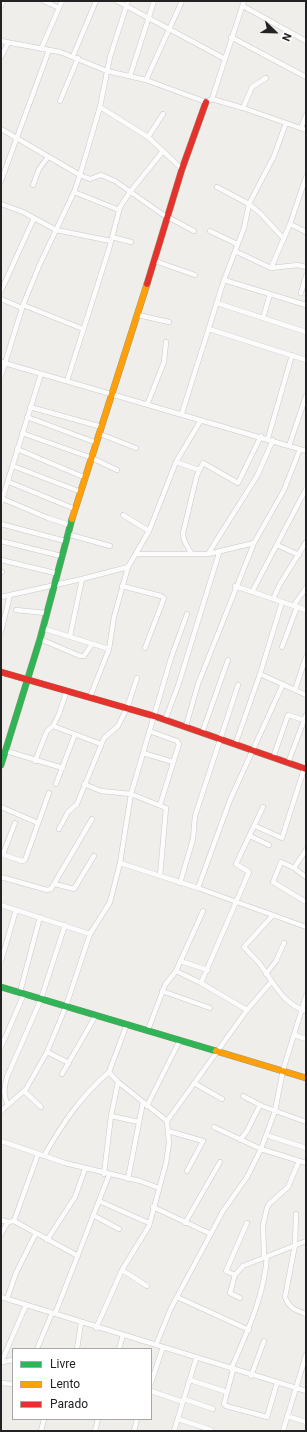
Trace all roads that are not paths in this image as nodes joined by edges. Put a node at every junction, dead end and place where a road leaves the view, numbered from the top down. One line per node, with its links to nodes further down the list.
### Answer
1 (3, 1): 10 (street)
2 (44, 1): 11 (street)
3 (62, 1): 11 (street)
4 (96, 1): 21 (street)
5 (117, 1): 8 (street)
6 (154, 1): 12 (street)
7 (182, 1): 13 (street)
8 (127, 4): 12 (street); 23 (street)
9 (243, 4): 14 (street); 16 (street)
10 (1, 6)
11 (58, 8): 18 (street)
12 (148, 18): 13 (street); 24 (street)
13 (169, 28): 22 (street); 27 (street)
14 (231, 37): 22 (street); 25 (street)
15 (1, 41): 17 (street)
16 (306, 41)
17 (8, 43): 18 (street); 20 (street)
18 (41, 49): 19 (street)
19 (49, 50): 21 (street); 37 (street)
20 (1, 57)
21 (75, 57): 23 (street); 28 (street)
22 (225, 59): 29 (street)
23 (107, 71): 24 (street); 30 (street)
24 (130, 76): 27 (street)
25 (306, 76)
26 (266, 78): 31 (street)
27 (146, 80): 29 (street)
28 (60, 100)
29 (209, 100): 31 (street); 41 (street)
30 (100, 107): 38 (street); 42 (street)
31 (243, 108): 34 (street)
32 (163, 114): 38 (street)
33 (306, 115): 36 (street)
34 (286, 123): 36 (street); 50 (street)
35 (1, 129): 37 (street)
36 (304, 129)
37 (16, 137): 40 (street); 44 (street)
38 (148, 137): 39 (street)
39 (163, 151): 41 (street); 48 (street)
40 (48, 157): 42 (street); 45 (street)
41 (182, 169): 53 (street)
42 (80, 175): 47 (street); 48 (street)
43 (306, 177): 54 (street)
44 (1, 181)
45 (33, 185)
46 (217, 187): 50 (street)
47 (74, 192): 51 (street); 55 (street)
48 (130, 192): 51 (street); 53 (street)
49 (1, 204): 52 (street)
50 (249, 204): 60 (street); 62 (street)
51 (119, 210): 59 (street)
52 (34, 218): 55 (street); 70 (street)
53 (168, 218): 56 (street); 64 (street)
54 (290, 224): 58 (street); 60 (street)
55 (56, 230): 59 (street); 76 (street)
56 (194, 231)
57 (210, 231): 62 (street)
58 (306, 232)
59 (112, 239): 61 (street); 81 (street)
60 (284, 239): 66 (street)
61 (131, 242)
62 (237, 244): 63 (street)
63 (235, 251): 66 (street); 69 (street)
64 (155, 261): 67 (street); 77 (street)
65 (306, 267): 66 (street)
66 (271, 268)
67 (195, 275)
68 (306, 276): 71 (street)
69 (224, 280): 72 (street); 74 (street)
70 (1, 291)
71 (301, 293)
72 (270, 294): 75 (street); 78 (street)
73 (1, 299): 76 (street)
74 (217, 303): 78 (street); 80 (street)
75 (306, 305)
76 (23, 307): 81 (street); 86 (street)
77 (138, 315): 79 (street); 90 (street)
78 (263, 318): 82 (street)
79 (169, 322)
80 (209, 329): 84 (street); 94 (street)
81 (83, 330): 89 (street)
82 (306, 332)
83 (166, 342): 92 (street)
84 (292, 355): 85 (street); 100 (street)
85 (306, 360)
86 (3, 362): 87 (street); 88 (street)
87 (41, 374): 89 (street); 93 (street)
88 (1, 376)
89 (67, 381): 90 (street)
90 (112, 394): 92 (street); 97 (street)
91 (306, 396): 103 (street)
92 (147, 405): 94 (street)
93 (30, 407): 95 (street); 97 (street)
94 (182, 413): 96 (street)
95 (27, 417): 98 (street); 102 (street)
96 (201, 420): 99 (street); 109 (street)
97 (101, 430): 102 (street); 104 (street)
98 (22, 433): 105 (street); 108 (street)
99 (261, 436): 100 (street); 112 (street)
100 (268, 438): 101 (street)
101 (273, 440): 103 (street); 134 (street)
102 (97, 443): 108 (street)
103 (289, 446): 106 (street)
104 (136, 448)
105 (17, 449): 110 (street); 113 (street)
106 (300, 449): 107 (street); 128 (street)
107 (306, 451)
108 (92, 458): 111 (street); 113 (street)
109 (176, 462): 112 (street); 123 (street)
110 (13, 466): 114 (street); 117 (street)
111 (117, 470)
112 (199, 470): 131 (street)
113 (86, 478): 117 (street)
114 (8, 482): 116 (street); 119 (street)
115 (306, 489): 129 (street)
116 (3, 490): 118 (street)
117 (81, 492): 119 (street)
118 (2, 501): 122 (street)
119 (75, 509): 122 (street)
120 (123, 515): 123 (street)
121 (1, 524): 126 (street)
122 (70, 525): 124 (street)
123 (149, 531): 133 (street)
124 (67, 534): 126 (street); 130 (street)
125 (1, 541): 136 (street)
126 (65, 541): 136 (street)
127 (306, 542): 135 (street)
128 (254, 543): 132 (street); 143 (street)
129 (278, 545): 135 (street); 145 (street)
130 (110, 546)
131 (191, 553): 133 (street); 134 (street)
132 (219, 553): 134 (street); 178 (street)
133 (137, 554): 138 (street)
134 (208, 554)
135 (299, 554): 148 (street)
136 (61, 556): 139 (street)
137 (1, 560): 139 (street)
138 (128, 567): 140 (street); 142 (street)
139 (55, 572): 141 (street)
140 (82, 579): 141 (street); 157 (street)
141 (52, 586): 146 (street); 153 (street)
142 (122, 586): 161 (street); 162 (street)
143 (235, 586): 145 (street); 181 (street)
144 (306, 588): 150 (street)
145 (252, 592): 148 (street)
146 (10, 595): 147 (street); 156 (street)
147 (1, 597)
148 (273, 599): 149 (street)
149 (282, 602): 150 (street); 166 (street)
150 (296, 606): 152 (street); 160 (street)
151 (16, 610): 153 (street)
152 (306, 610)
153 (46, 613): 155 (street)
154 (187, 614): 177 (street)
155 (42, 628): 157 (street); 158 (street)
156 (1, 632)
157 (70, 636): 159 (street)
158 (40, 639): 159 (street); 168 (street)
159 (92, 644): 161 (street)
160 (282, 647)
161 (109, 648): 174 (street)
162 (145, 648)
163 (306, 657): 172 (street)
164 (228, 660): 183 (street)
165 (1, 672): 168 (street)
166 (260, 674): 169 (street); 187 (street)
167 (137, 678): 175 (street)
168 (28, 679): 171 (street); 188 (street)
169 (283, 684): 172 (street); 189 (street)
170 (238, 685): 185 (street)
171 (67, 690): 174 (street); 180 (street)
172 (295, 690): 173 (street)
173 (306, 695)
174 (90, 697): 175 (street)
175 (127, 708): 177 (street); 186 (street)
176 (306, 715): 179 (street)
177 (154, 716): 178 (street); 182 (street)
178 (165, 720): 181 (street)
179 (304, 720): 191 (street); 194 (street)
180 (53, 726): 184 (street); 192 (street)
181 (186, 726): 183 (street)
182 (149, 731): 190 (street); 193 (street)
183 (202, 733): 185 (street)
184 (75, 734): 186 (street); 196 (street)
185 (220, 740): 187 (street); 220 (street)
186 (102, 744): 199 (street)
187 (235, 745): 189 (street)
188 (6, 751): 192 (street); 195 (street)
189 (252, 751): 191 (street); 222 (street)
190 (143, 753): 193 (street); 201 (street)
191 (273, 758): 194 (street)
192 (35, 761): 196 (street)
193 (173, 762): 202 (street)
194 (288, 763): 197 (street)
195 (1, 765)
196 (63, 768): 198 (street)
197 (305, 769): 208 (street)
198 (56, 784)
199 (84, 784): 201 (street); 209 (street)
200 (49, 793): 207 (street)
201 (131, 794): 202 (street); 215 (street)
202 (160, 805): 217 (street)
203 (1, 807): 207 (street)
204 (263, 807): 208 (street)
205 (92, 818): 221 (street)
206 (15, 823): 213 (street)
207 (38, 823): 213 (street)
208 (255, 826): 210 (street)
209 (59, 829)
210 (250, 836): 211 (street); 223 (street)
211 (269, 845)
212 (306, 850): 216 (street)
213 (2, 854)
214 (94, 856): 221 (street)
215 (120, 863): 217 (street); 232 (street)
216 (294, 868): 219 (street); 224 (street)
217 (160, 876): 220 (street)
218 (1, 877): 221 (street)
219 (306, 877)
220 (180, 882): 222 (street)
221 (54, 884)
222 (198, 888): 223 (street)
223 (237, 902): 228 (street); 236 (street)
224 (306, 902)
225 (1, 905): 226 (street)
226 (16, 910): 229 (street); 234 (street)
227 (203, 911): 235 (street)
228 (273, 915): 231 (street); 238 (street)
229 (40, 917): 230 (street); 243 (street)
230 (65, 925): 232 (street); 245 (street)
231 (306, 927)
232 (90, 934): 246 (street)
233 (284, 943): 238 (street)
234 (1, 961)
235 (180, 961): 236 (street); 237 (street)
236 (208, 970): 240 (street)
237 (176, 971): 240 (street); 242 (street)
238 (266, 974): 239 (street)
239 (271, 982): 248 (street); 249 (street)
240 (202, 983): 248 (street)
241 (1, 988): 243 (street)
242 (162, 991): 247 (street); 252 (street)
243 (22, 993): 245 (street); 256 (street)
244 (306, 996): 249 (street)
245 (41, 999): 246 (street); 270 (street)
246 (66, 1006): 250 (street); 258 (street)
247 (210, 1008)
248 (247, 1010): 257 (street)
249 (304, 1011): 253 (street)
250 (96, 1015): 251 (street); 259 (street)
251 (127, 1024): 252 (street); 261 (street)
252 (148, 1030): 255 (street)
253 (294, 1035): 254 (street); 260 (street)
254 (306, 1039)
255 (180, 1040): 257 (street); 269 (street)
256 (1, 1046)
257 (218, 1051): 260 (street); 265 (street)
258 (47, 1052): 259 (street); 266 (street)
259 (69, 1063): 262 (street)
260 (283, 1070): 263 (street); 274 (street)
261 (109, 1072): 264 (street); 287 (street)
262 (62, 1074)
263 (306, 1078)
264 (118, 1082): 269 (street); 275 (street)
265 (194, 1083): 268 (street); 276 (street)
266 (24, 1091): 270 (street); 272 (street)
267 (243, 1096): 271 (street)
268 (222, 1099)
269 (145, 1104): 276 (street); 277 (street)
270 (8, 1105): 273 (street)
271 (260, 1105): 274 (street); 282 (street)
272 (41, 1107)
273 (1, 1111)
274 (275, 1111): 278 (street); 281 (street)
275 (111, 1116): 277 (street); 293 (street)
276 (167, 1121): 280 (street)
277 (139, 1122): 294 (street)
278 (306, 1122)
279 (214, 1127): 282 (street)
280 (168, 1131): 292 (street); 295 (street)
281 (266, 1135): 284 (street); 285 (street)
282 (240, 1140): 285 (street)
283 (1, 1141): 286 (street)
284 (306, 1148)
285 (261, 1149): 288 (street); 309 (street)
286 (38, 1154): 287 (street); 301 (street)
287 (44, 1156): 291 (street)
288 (299, 1161): 290 (street); 314 (street)
289 (220, 1162): 304 (street)
290 (306, 1163)
291 (85, 1169): 293 (street); 310 (street)
292 (187, 1170)
293 (106, 1174): 294 (street); 296 (street)
294 (128, 1179): 295 (street)
295 (159, 1188): 297 (street)
296 (99, 1201): 298 (street); 303 (street)
297 (153, 1207): 303 (street); 304 (street)
298 (93, 1214): 306 (street); 313 (street)
299 (296, 1214): 312 (street)
300 (1, 1220): 302 (street)
301 (14, 1221): 302 (street); 307 (street)
302 (8, 1222): 308 (street)
303 (149, 1223): 315 (street)
304 (186, 1223): 309 (street)
305 (247, 1223): 316 (street)
306 (119, 1229)
307 (36, 1233): 310 (street); 321 (street)
308 (1, 1234)
309 (212, 1234): 319 (street)
310 (47, 1240): 313 (street)
311 (306, 1241): 312 (street)
312 (295, 1245): 314 (street); 324 (street)
313 (78, 1256): 323 (street)
314 (265, 1257): 316 (street); 327 (street)
315 (122, 1270): 317 (street); 326 (street)
316 (235, 1275): 320 (street)
317 (147, 1286)
318 (1, 1297): 321 (street)
319 (177, 1297): 327 (street); 330 (street)
320 (240, 1298)
321 (6, 1299): 322 (street)
322 (26, 1305): 323 (street); 338 (street)
323 (54, 1313): 325 (street); 332 (street)
324 (306, 1314)
325 (81, 1323): 326 (street); 333 (street)
326 (96, 1328): 328 (street)
327 (249, 1330): 339 (street)
328 (123, 1335): 330 (street); 334 (street)
329 (264, 1341): 340 (street)
330 (156, 1345): 331 (street)
331 (163, 1347): 336 (street); 341 (street)
332 (37, 1348)
333 (77, 1348)
334 (119, 1348)
335 (306, 1357): 346 (street)
336 (196, 1359): 339 (street); 342 (street)
337 (12, 1360): 338 (street)
338 (2, 1362)
339 (232, 1370): 340 (street); 349 (street)
340 (251, 1376): 344 (street)
341 (152, 1380)
342 (190, 1380): 349 (street); 350 (street)
343 (1, 1383): 345 (street)
344 (277, 1383): 346 (street); 349 (street)
345 (12, 1384)
346 (295, 1388): 348 (street); 352 (street)
347 (152, 1391): 350 (street)
348 (306, 1391)
349 (227, 1392)
350 (184, 1400): 351 (street); 353 (street)
351 (213, 1409)
352 (287, 1416): 357 (street); 363 (street)
353 (178, 1419): 358 (street); 362 (street)
354 (44, 1420): 359 (street)
355 (98, 1420): 360 (street)
356 (137, 1420): 361 (street)
357 (306, 1422)
358 (211, 1430)
359 (41, 1431)
360 (95, 1431)
361 (134, 1431)
362 (174, 1431)
363 (283, 1431)

